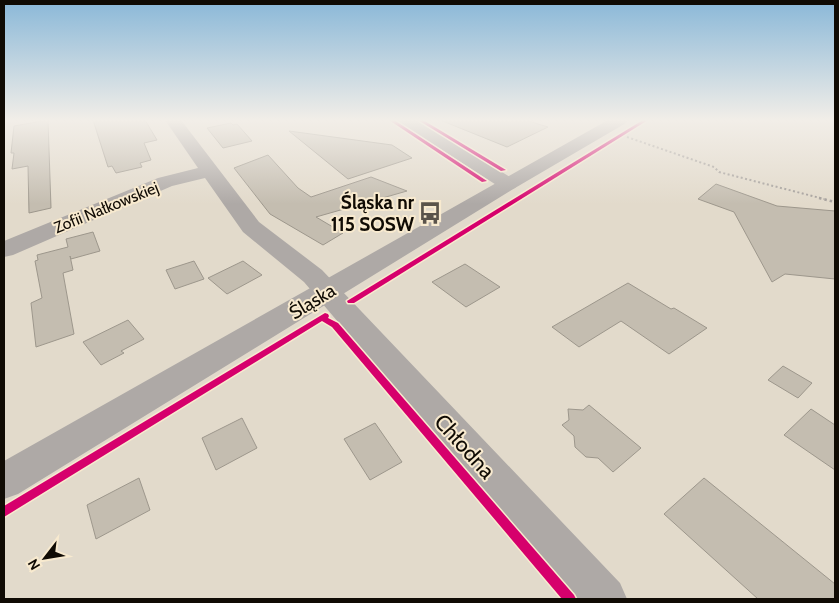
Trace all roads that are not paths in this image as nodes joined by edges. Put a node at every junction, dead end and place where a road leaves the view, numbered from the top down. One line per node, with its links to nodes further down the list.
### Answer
1 (193, 148): 4 (street, Chłodna)
2 (451, 148): 5 (street)
3 (580, 148): 5 (street, Śląska)
4 (210, 171): 6 (street, Zofii Nałkowskiej); 7 (street, Chłodna)
5 (508, 184): 7 (street, Śląska)
6 (5, 247)
7 (327, 292): 8 (street, Śląska); 9 (street, Chłodna)
8 (4, 481)
9 (604, 599)

